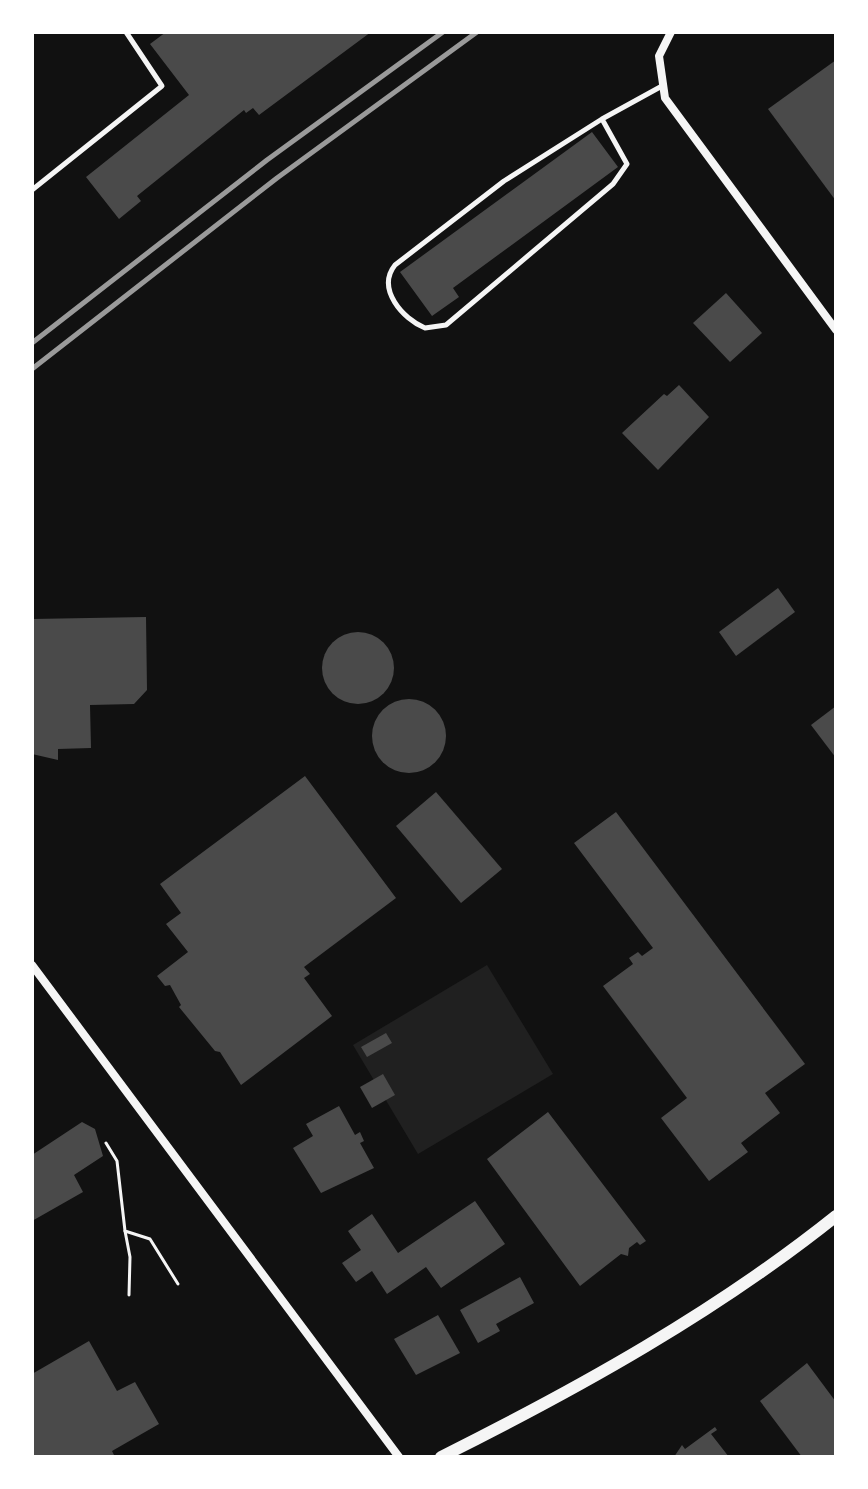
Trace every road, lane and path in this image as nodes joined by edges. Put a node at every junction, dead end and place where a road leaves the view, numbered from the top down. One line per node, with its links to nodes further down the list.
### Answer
1 (126, 32): 5 (lane)
2 (671, 32): 3 (street)
3 (663, 86): 4 (lane); 6 (street)
4 (602, 119): 4 (lane)
5 (32, 190)
6 (836, 330)
7 (32, 965): 13 (street)
8 (106, 1143): 10 (path)
9 (836, 1216): 14 (main road)
10 (125, 1231): 11 (path); 12 (path)
11 (178, 1284)
12 (129, 1295)
13 (399, 1457)
14 (441, 1457)

